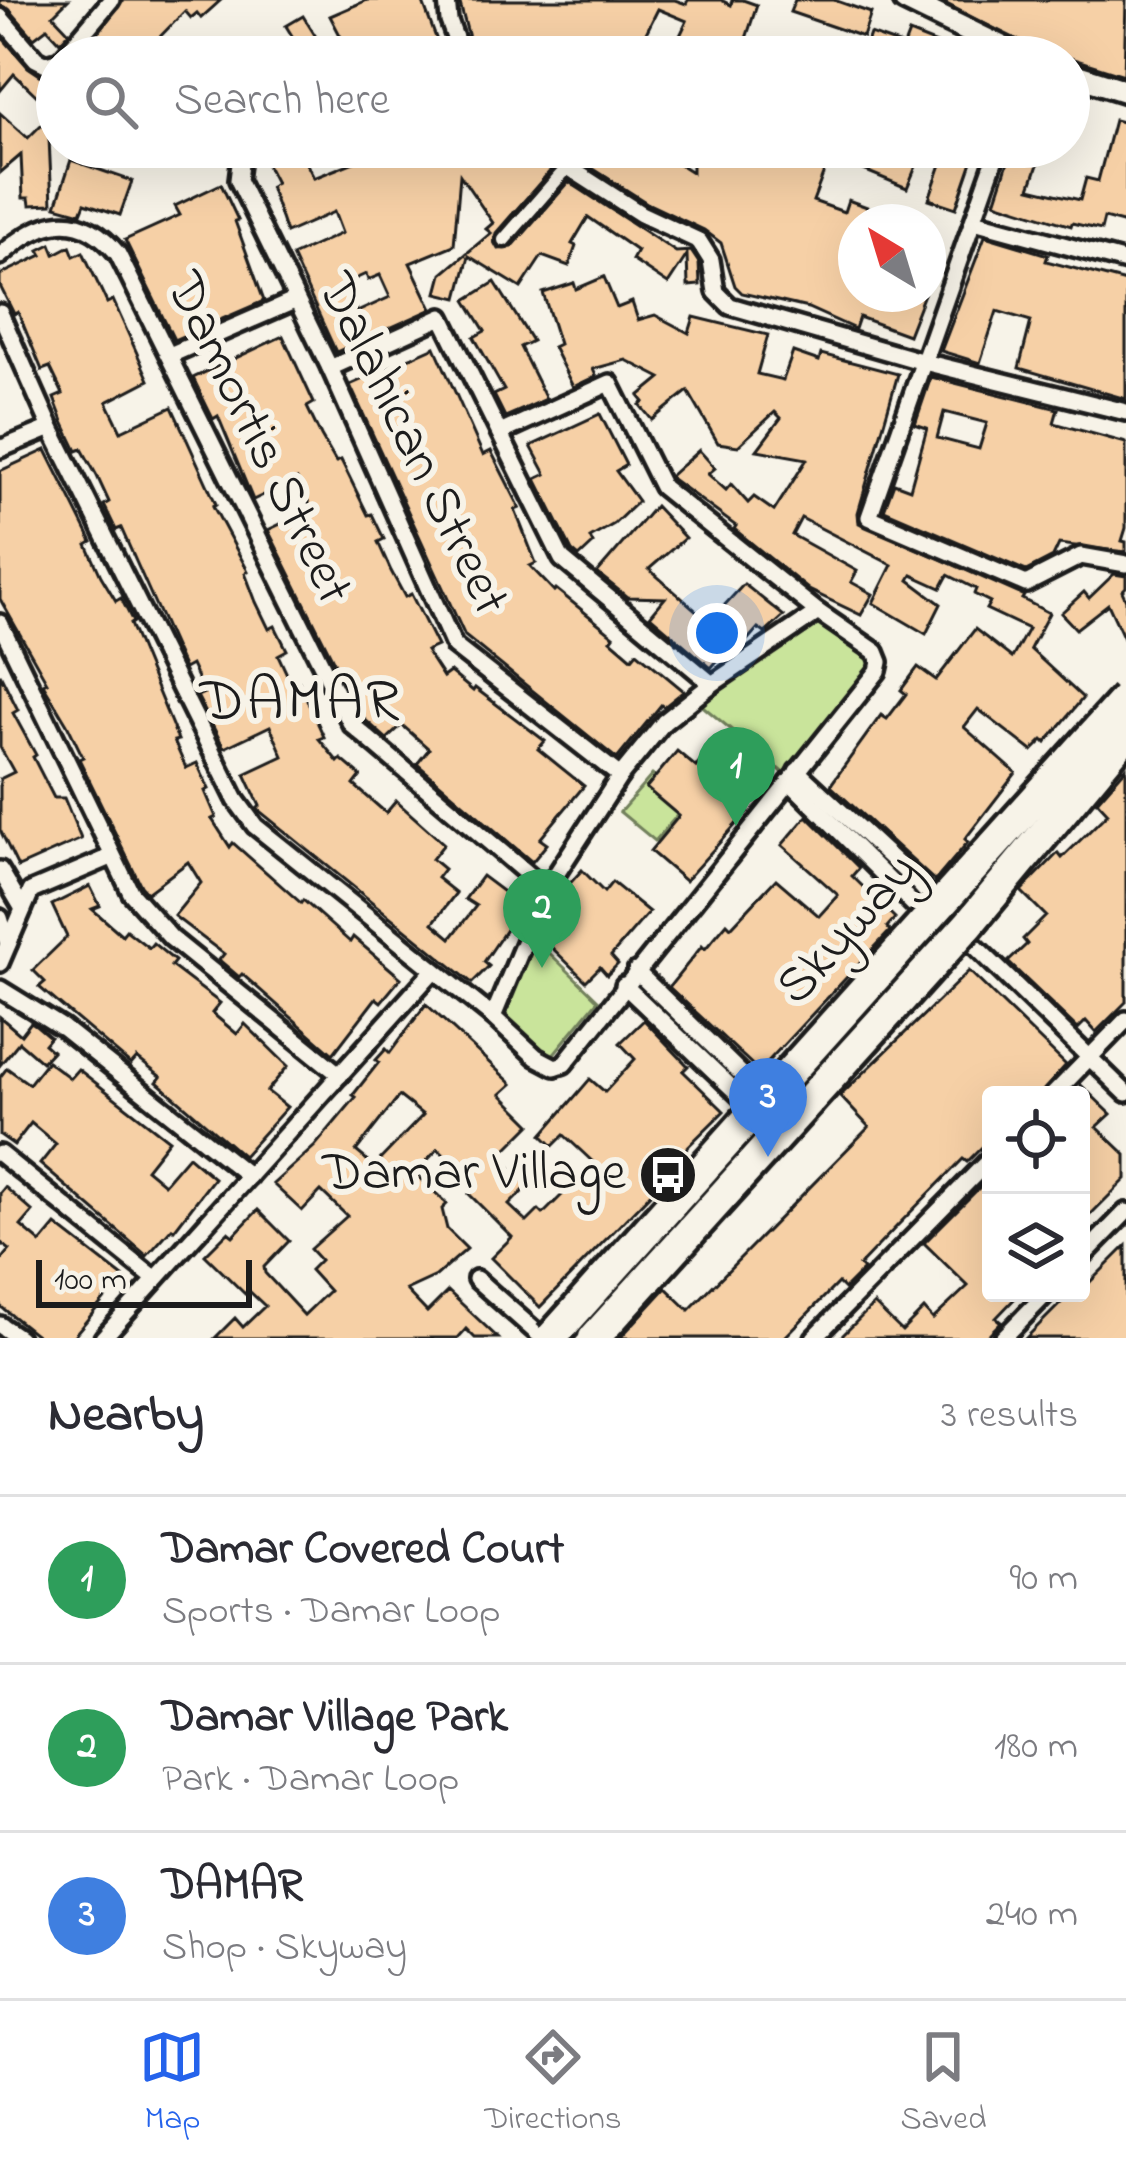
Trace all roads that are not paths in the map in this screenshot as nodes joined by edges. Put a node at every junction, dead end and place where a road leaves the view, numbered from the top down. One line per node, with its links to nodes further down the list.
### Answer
1 (111, 0): 5 (street)
2 (447, 0): 6 (street)
3 (905, 0): 7 (street)
4 (0, 17): 8 (street)
5 (80, 36)
6 (454, 36)
7 (979, 36)
8 (36, 57)
9 (1090, 80): 10 (street)
10 (1126, 92)
11 (240, 168): 18 (street, Dalahican Street)
12 (992, 168): 14 (street)
13 (566, 169): 15 (street); 21 (street)
14 (974, 221): 17 (street); 21 (street)
15 (504, 240)
16 (0, 256): 20 (street, Damortis Street)
17 (1126, 262)
18 (294, 301): 20 (street); 22 (street, Dalahican Street)
19 (0, 313): 24 (street)
20 (170, 356): 37 (street, Damortis Street)
21 (924, 362): 23 (street); 27 (street)
22 (330, 368): 25 (street); 33 (street, Dalahican Street)
23 (1126, 412)
24 (51, 428): 26 (street); 42 (street)
25 (500, 433): 28 (street); 30 (street)
26 (0, 449)
27 (1126, 564)
28 (818, 612): 30 (street); 34 (street)
29 (0, 623): 35 (street)
30 (712, 684): 33 (street)
31 (1126, 698): 62 (highway, Skyway, bridge)
32 (1126, 735): 63 (highway, Skyway, bridge)
33 (620, 776): 37 (street)
34 (794, 777): 43 (street); 47 (street)
35 (111, 857): 38 (street); 48 (street)
36 (0, 870): 38 (street)
37 (546, 890): 45 (street)
38 (23, 909): 40 (street)
39 (0, 918): 40 (street)
40 (8, 944): 41 (street)
41 (0, 963)
42 (434, 970): 45 (street); 48 (street)
43 (630, 978): 43 (street); 45 (street)
44 (0, 989): 53 (street)
45 (493, 1017)
46 (1126, 1020): 47 (street)
47 (1090, 1057): 49 (street); 50 (street)
48 (340, 1075): 53 (street)
49 (1061, 1086)
50 (1126, 1093)
51 (0, 1154): 56 (street)
52 (982, 1167): 64 (street)
53 (249, 1176): 56 (street)
54 (1126, 1212): 55 (street)
55 (1090, 1249)
56 (155, 1279): 61 (street)
57 (476, 1280): 62 (street)
58 (1038, 1302): 65 (street)
59 (0, 1324): 60 (street)
60 (19, 1338)
61 (103, 1338)
62 (547, 1338)
63 (594, 1338)
64 (814, 1338)
65 (1003, 1338)

